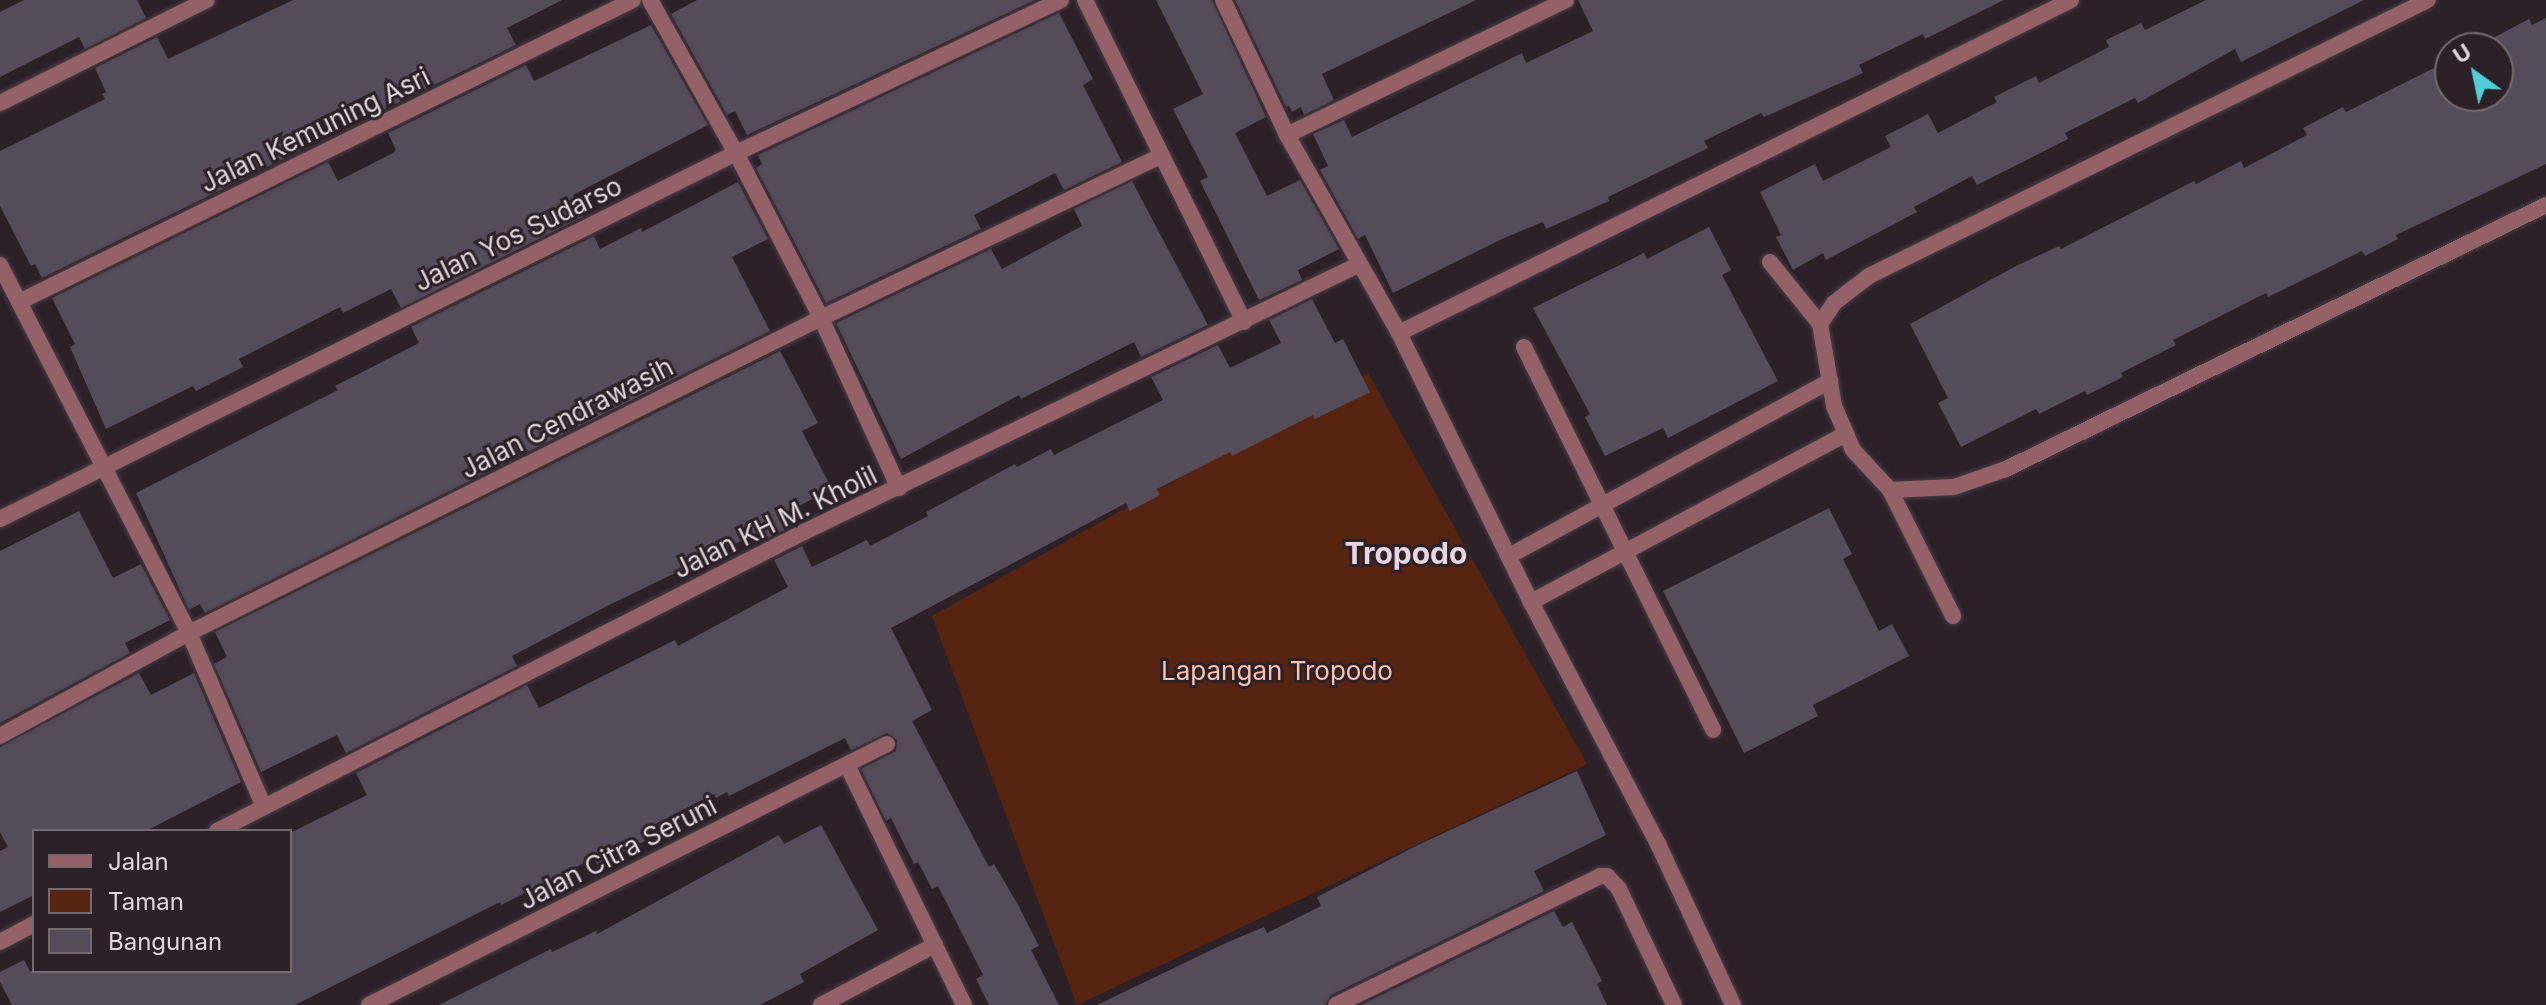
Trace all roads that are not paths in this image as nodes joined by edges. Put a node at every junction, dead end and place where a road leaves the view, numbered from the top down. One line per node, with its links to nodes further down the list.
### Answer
1 (207, 0): 10 (street)
2 (633, 0): 18 (street, Jalan Kemuning Asri)
3 (650, 0): 12 (street)
4 (1061, 0): 12 (street, Jalan Yos Sudarso)
5 (1085, 0): 13 (street)
6 (1223, 0): 11 (street)
7 (1566, 0): 11 (street)
8 (2071, 0): 22 (street)
9 (2428, 0): 21 (street)
10 (0, 103)
11 (1287, 135): 17 (street)
12 (736, 153): 19 (street); 26 (street, Jalan Yos Sudarso)
13 (1160, 156): 19 (street, Jalan Cendrawasih); 20 (street)
14 (2546, 205): 28 (street)
15 (1770, 262): 21 (street)
16 (0, 265): 18 (street)
17 (1358, 265): 20 (street, Jalan KH M. Kholil); 22 (street)
18 (19, 302): 26 (street)
19 (821, 318): 27 (street); 35 (street, Jalan Cendrawasih)
20 (1244, 322): 27 (street, Jalan KH M. Kholil)
21 (1820, 324): 24 (street)
22 (1399, 333): 32 (street)
23 (1524, 347): 29 (street)
24 (1830, 381): 25 (street); 29 (street)
25 (1846, 434): 28 (street); 31 (street)
26 (104, 466): 30 (street, Jalan Yos Sudarso); 35 (street)
27 (899, 488): 40 (street, Jalan KH M. Kholil)
28 (1890, 490): 34 (street)
29 (1603, 505): 31 (street); 32 (street)
30 (0, 519)
31 (1627, 550): 33 (street); 36 (street)
32 (1509, 556): 33 (street)
33 (1531, 602): 50 (street)
34 (1953, 616)
35 (189, 633): 37 (street, Jalan Cendrawasih); 40 (street)
36 (1713, 730)
37 (0, 736)
38 (887, 744): 39 (street, Jalan Citra Seruni)
39 (847, 765): 44 (street); 45 (street, Jalan Citra Seruni)
40 (264, 807): 41 (street, Jalan KH M. Kholil)
41 (221, 829)
42 (32, 925): 43 (street)
43 (0, 942)
44 (935, 945): 46 (street); 47 (street)
45 (369, 1005)
46 (821, 1005)
47 (964, 1005)
48 (1336, 1005): 49 (street)
49 (1674, 1005)
50 (1733, 1005)

